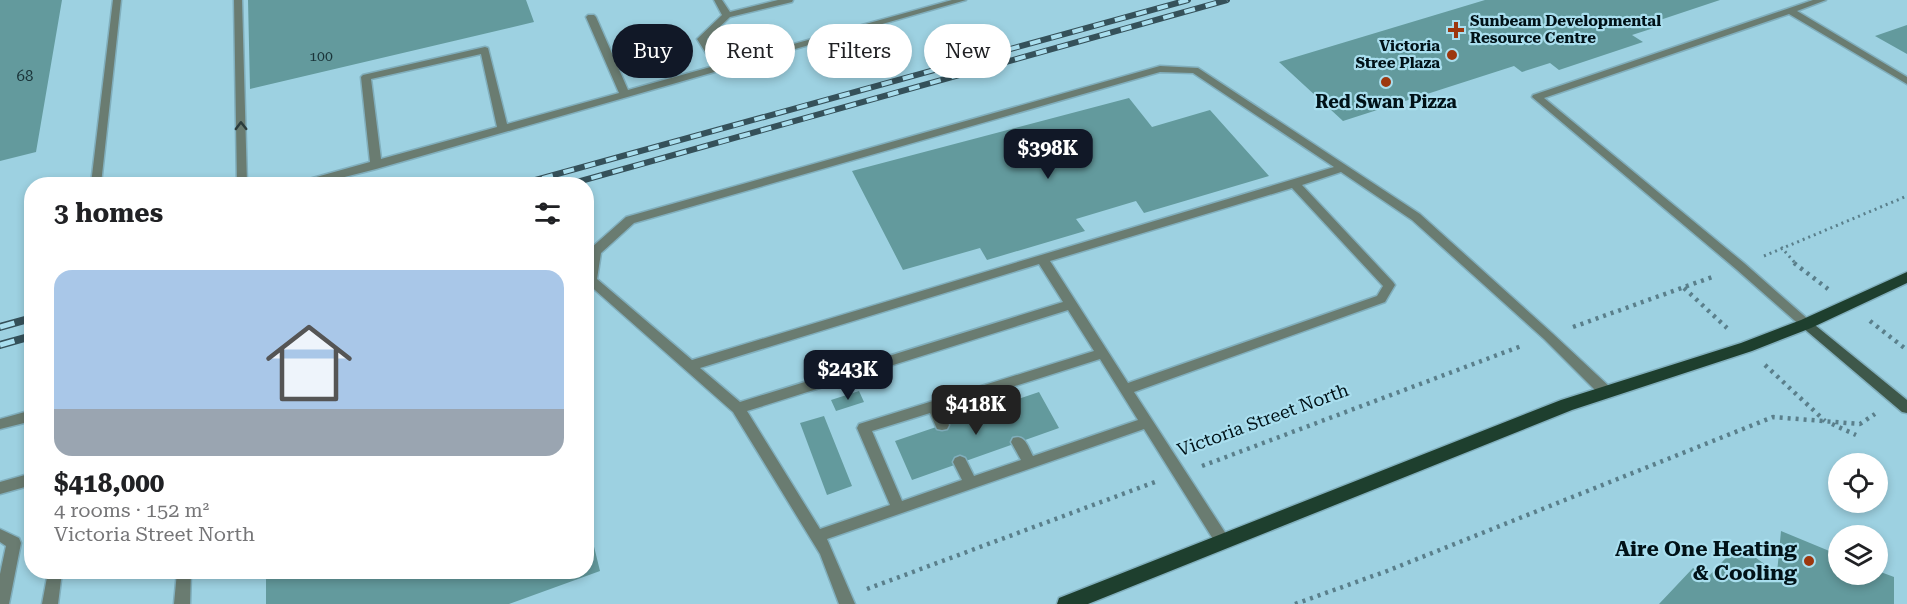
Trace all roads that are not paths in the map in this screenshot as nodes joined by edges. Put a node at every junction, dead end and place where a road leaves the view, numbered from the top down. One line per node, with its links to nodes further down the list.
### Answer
1 (117, 0): 18 (lane)
2 (238, 0): 19 (lane, one-way to 2)
3 (718, 0): 8 (lane)
4 (789, 0): 8 (lane)
5 (962, 0): 11 (lane)
6 (1822, 0): 7 (lane)
7 (1790, 11): 13 (lane); 27 (lane)
8 (727, 15): 10 (lane)
9 (591, 17): 14 (lane)
10 (718, 24)
11 (795, 47)
12 (705, 72): 14 (lane)
13 (1907, 81)
14 (625, 95): 15 (lane)
15 (503, 129): 16 (lane); 16 (lane)
16 (376, 165): 20 (lane)
17 (1344, 168): 21 (lane); 22 (lane); 32 (lane)
18 (97, 177)
19 (242, 177)
20 (332, 177)
21 (1294, 183): 23 (lane); 31 (lane)
22 (594, 258)
23 (1042, 259): 26 (lane); 29 (lane)
24 (1907, 277): 27 (main road)
25 (594, 283): 29 (lane)
26 (1070, 305): 28 (lane); 35 (lane)
27 (1806, 324): 32 (main road); 36 (main road)
28 (1101, 354): 30 (lane); 31 (lane)
29 (690, 366): 35 (lane)
30 (988, 390): 33 (lane); 34 (lane)
31 (1124, 390): 39 (lane)
32 (1606, 392): 50 (main road)
33 (933, 406): 40 (lane); 47 (lane)
34 (998, 406)
35 (738, 408): 49 (lane)
36 (1907, 408)
37 (24, 417): 38 (lane)
38 (0, 423)
39 (1145, 423): 43 (lane); 50 (lane)
40 (942, 425)
41 (1018, 442): 43 (lane)
42 (960, 462): 45 (lane)
43 (1030, 462): 45 (lane)
44 (24, 481): 46 (lane)
45 (970, 483): 47 (lane)
46 (0, 488)
47 (898, 508): 49 (lane)
48 (0, 535): 54 (lane)
49 (817, 536): 53 (lane)
50 (1222, 542): 57 (main road)
51 (54, 579): 55 (lane)
52 (184, 579): 56 (lane)
53 (846, 601)
54 (1, 604)
55 (50, 604)
56 (182, 604)
57 (1066, 604)

